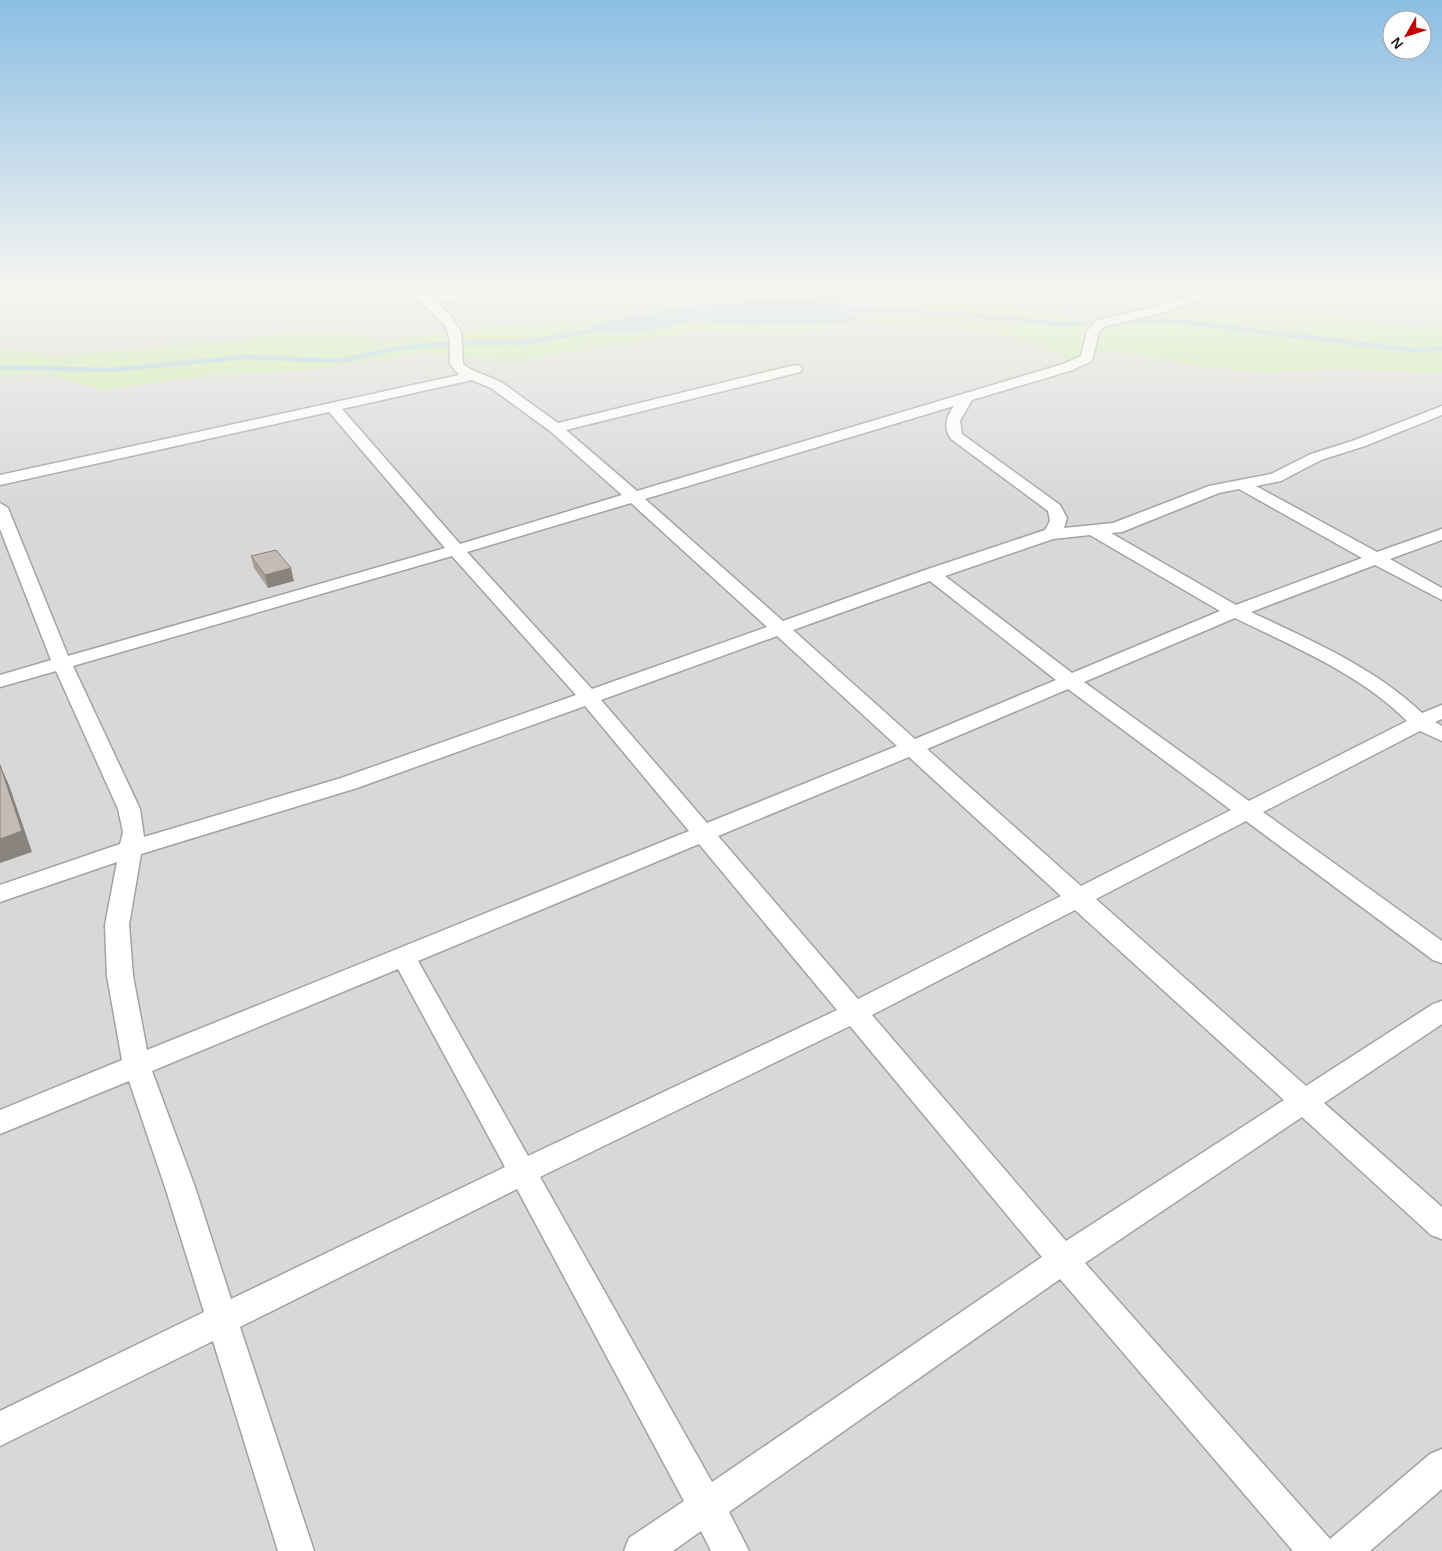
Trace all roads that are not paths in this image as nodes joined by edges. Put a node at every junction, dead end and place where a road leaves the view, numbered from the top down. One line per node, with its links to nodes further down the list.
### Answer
1 (457, 360): 4 (street)
2 (1083, 360): 5 (street)
3 (795, 369): 8 (street)
4 (476, 375): 6 (street); 8 (street)
5 (966, 399): 11 (street); 14 (street)
6 (332, 406): 9 (street); 16 (street)
7 (1442, 410): 10 (street)
8 (555, 428): 11 (street)
9 (0, 480)
10 (1241, 484): 13 (street); 17 (street)
11 (634, 497): 16 (street); 21 (street)
12 (0, 508): 22 (street)
13 (1095, 531): 14 (street); 20 (street)
14 (1051, 534): 18 (street)
15 (1442, 534): 17 (street)
16 (456, 550): 22 (street); 25 (street)
17 (1374, 558): 19 (street); 20 (street)
18 (931, 574): 21 (street); 24 (street)
19 (1442, 594)
20 (1234, 612): 24 (street); 26 (street)
21 (781, 628): 25 (street); 27 (street)
22 (61, 662): 23 (street); 30 (street)
23 (0, 681)
24 (1070, 681): 27 (street); 28 (street)
25 (588, 697): 29 (street); 30 (street)
26 (1435, 723): 28 (street)
27 (912, 748): 29 (street); 32 (street)
28 (1246, 812): 32 (street); 33 (street)
29 (704, 834): 34 (street); 36 (street)
30 (131, 849): 31 (street); 37 (street)
31 (0, 894)
32 (1079, 898): 36 (street); 38 (street)
33 (1442, 954)
34 (404, 957): 37 (street); 40 (street)
35 (1442, 1011): 38 (street)
36 (854, 1013): 40 (street); 42 (street)
37 (136, 1064): 39 (street); 43 (street)
38 (1302, 1102): 41 (street); 42 (street)
39 (0, 1122)
40 (523, 1172): 43 (street); 46 (street)
41 (1442, 1226)
42 (1063, 1260): 46 (street); 50 (street)
43 (222, 1320): 44 (street); 47 (street)
44 (0, 1429)
45 (1442, 1466): 51 (street)
46 (705, 1506): 48 (street); 49 (street)
47 (296, 1551)
48 (642, 1551)
49 (730, 1551)
50 (1317, 1551)
51 (1343, 1551)

